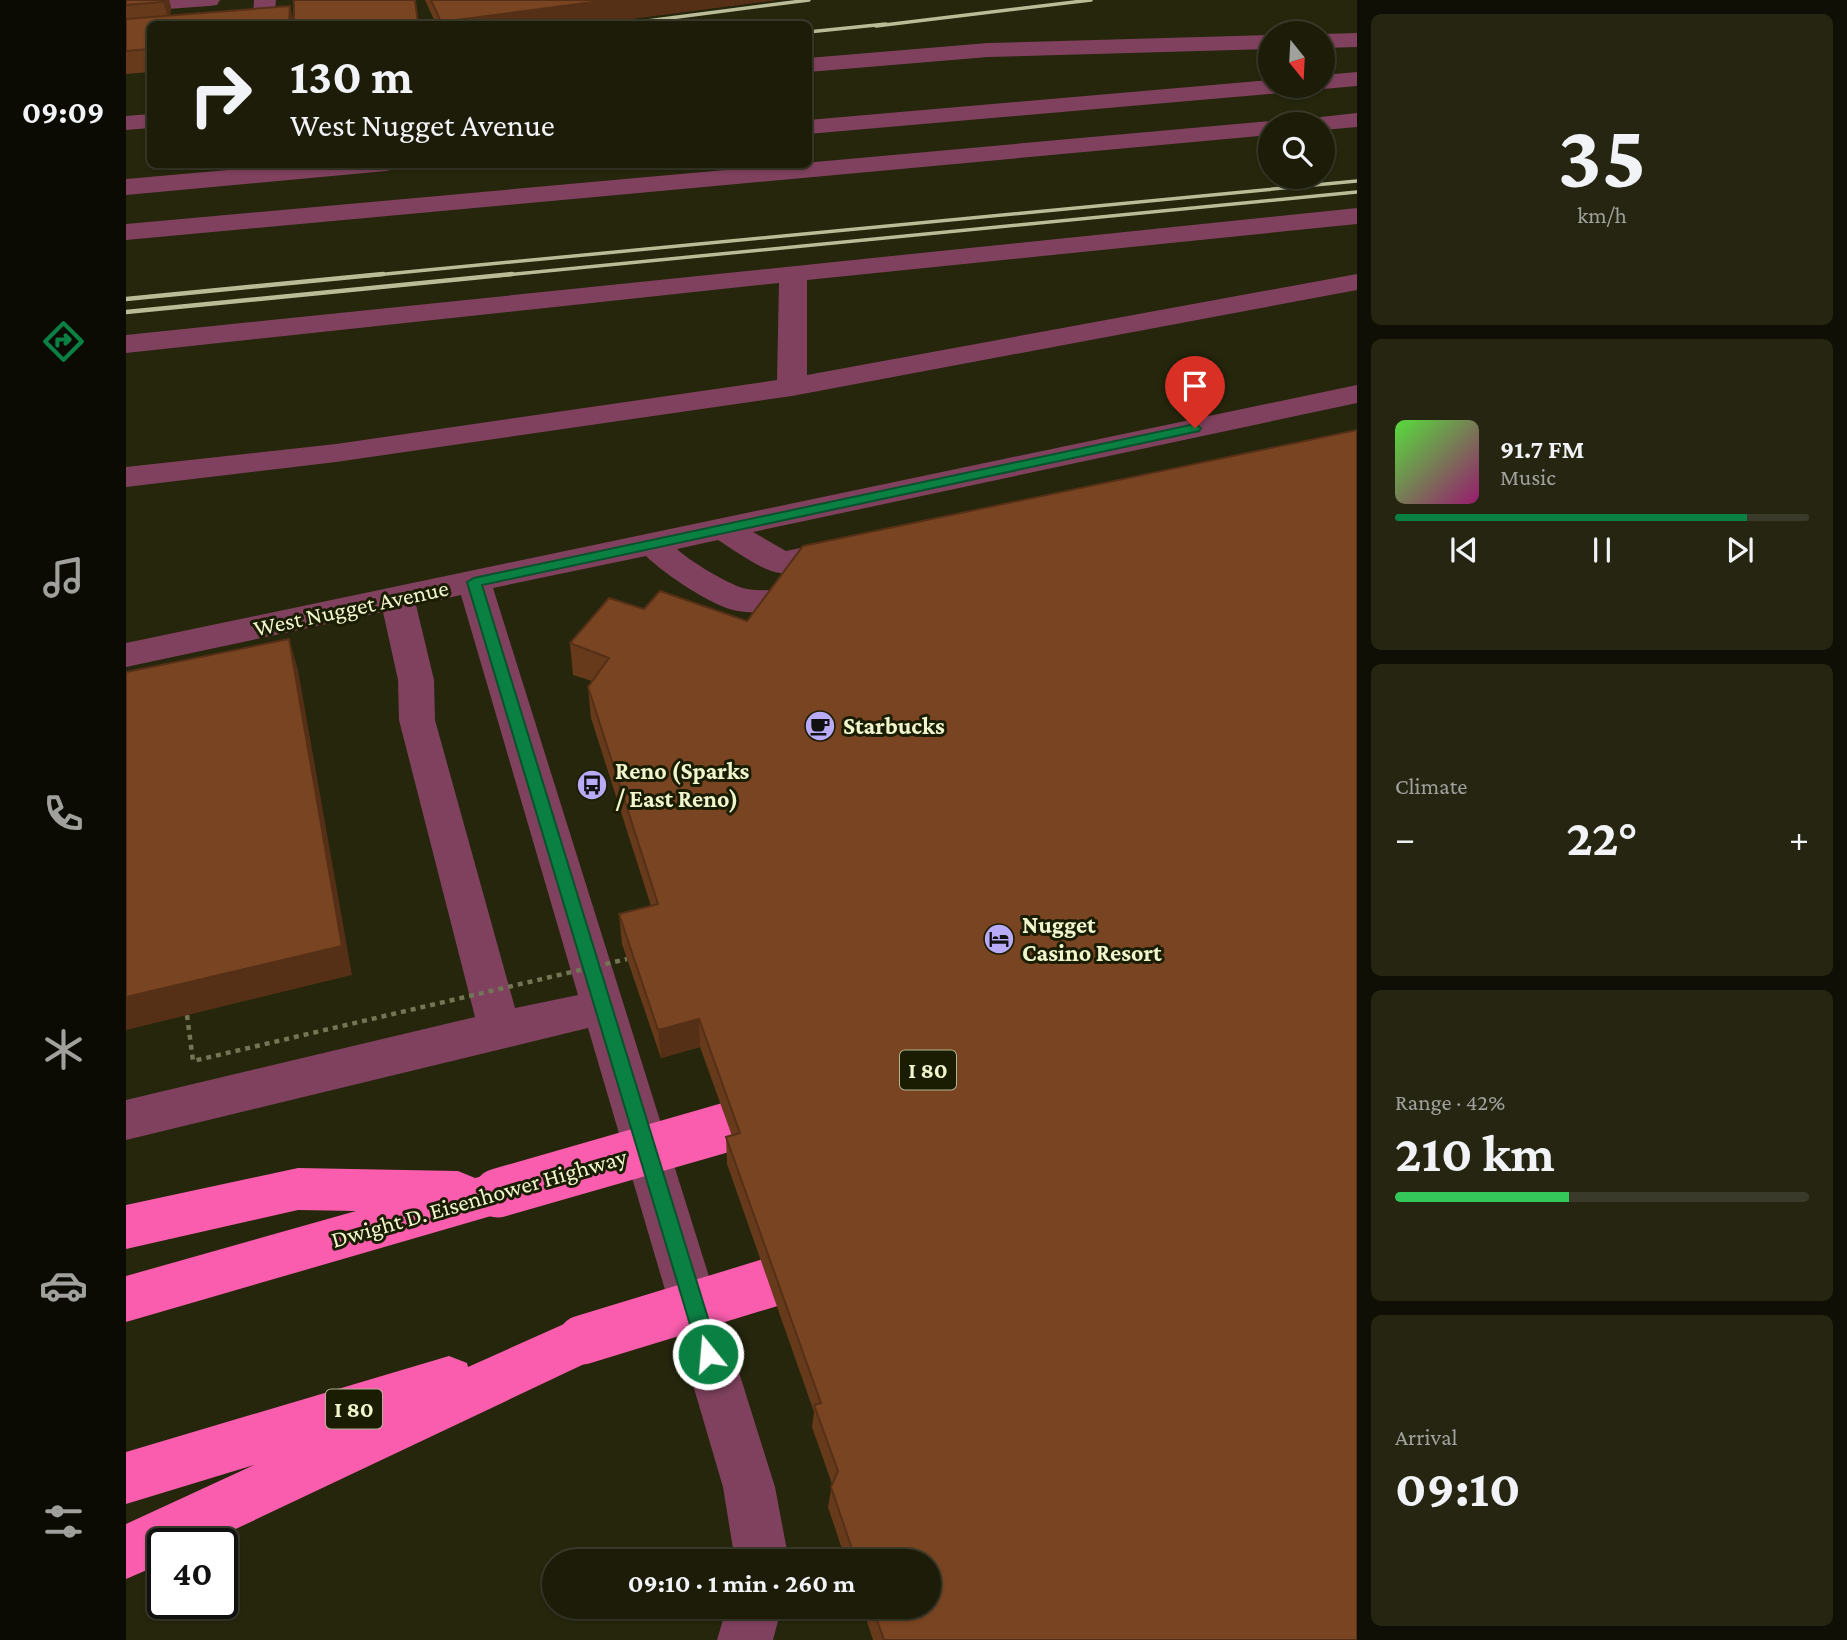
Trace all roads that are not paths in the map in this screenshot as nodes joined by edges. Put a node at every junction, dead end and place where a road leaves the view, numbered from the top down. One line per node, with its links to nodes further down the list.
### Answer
1 (209, 0): 3 (street)
2 (265, 0): 4 (street)
3 (126, 6)
4 (264, 21)
5 (1357, 40): 6 (street)
6 (1335, 41)
7 (1258, 42): 8 (street)
8 (812, 65)
9 (1357, 79): 10 (street)
10 (1335, 81)
11 (1258, 88): 16 (street)
12 (1357, 120): 14 (street)
13 (147, 121): 15 (street)
14 (1335, 122)
15 (126, 123)
16 (812, 127)
17 (1258, 129): 21 (street)
18 (342, 168): 19 (street)
19 (126, 187)
20 (1357, 216): 22 (street)
21 (126, 232)
22 (793, 276): 24 (street); 25 (street)
23 (1357, 282): 25 (street)
24 (126, 344)
25 (792, 387): 27 (street)
26 (1357, 394): 28 (street, West Nugget Avenue)
27 (126, 477)
28 (723, 529): 29 (street); 30 (street, West Nugget Avenue)
29 (876, 543)
30 (653, 544): 31 (street, West Nugget Avenue); 33 (street)
31 (474, 582): 32 (street, West Nugget Avenue); 35 (street)
32 (397, 598): 34 (street, West Nugget Avenue); 36 (street)
33 (786, 600)
34 (126, 655)
35 (603, 1007): 36 (street); 45 (street)
36 (500, 1030): 38 (street)
37 (820, 1101): 39 (highway, Dwight D. Eisenhower Highway, bridge)
38 (126, 1120)
39 (498, 1193): 40 (highway); 42 (highway, Dwight D. Eisenhower Highway)
40 (126, 1227)
41 (863, 1254): 43 (highway, I 80, bridge)
42 (126, 1299)
43 (582, 1340): 44 (highway, I 80); 46 (highway)
44 (126, 1478)
45 (760, 1549)
46 (126, 1552)
47 (751, 1619): 48 (street)
48 (745, 1640)

